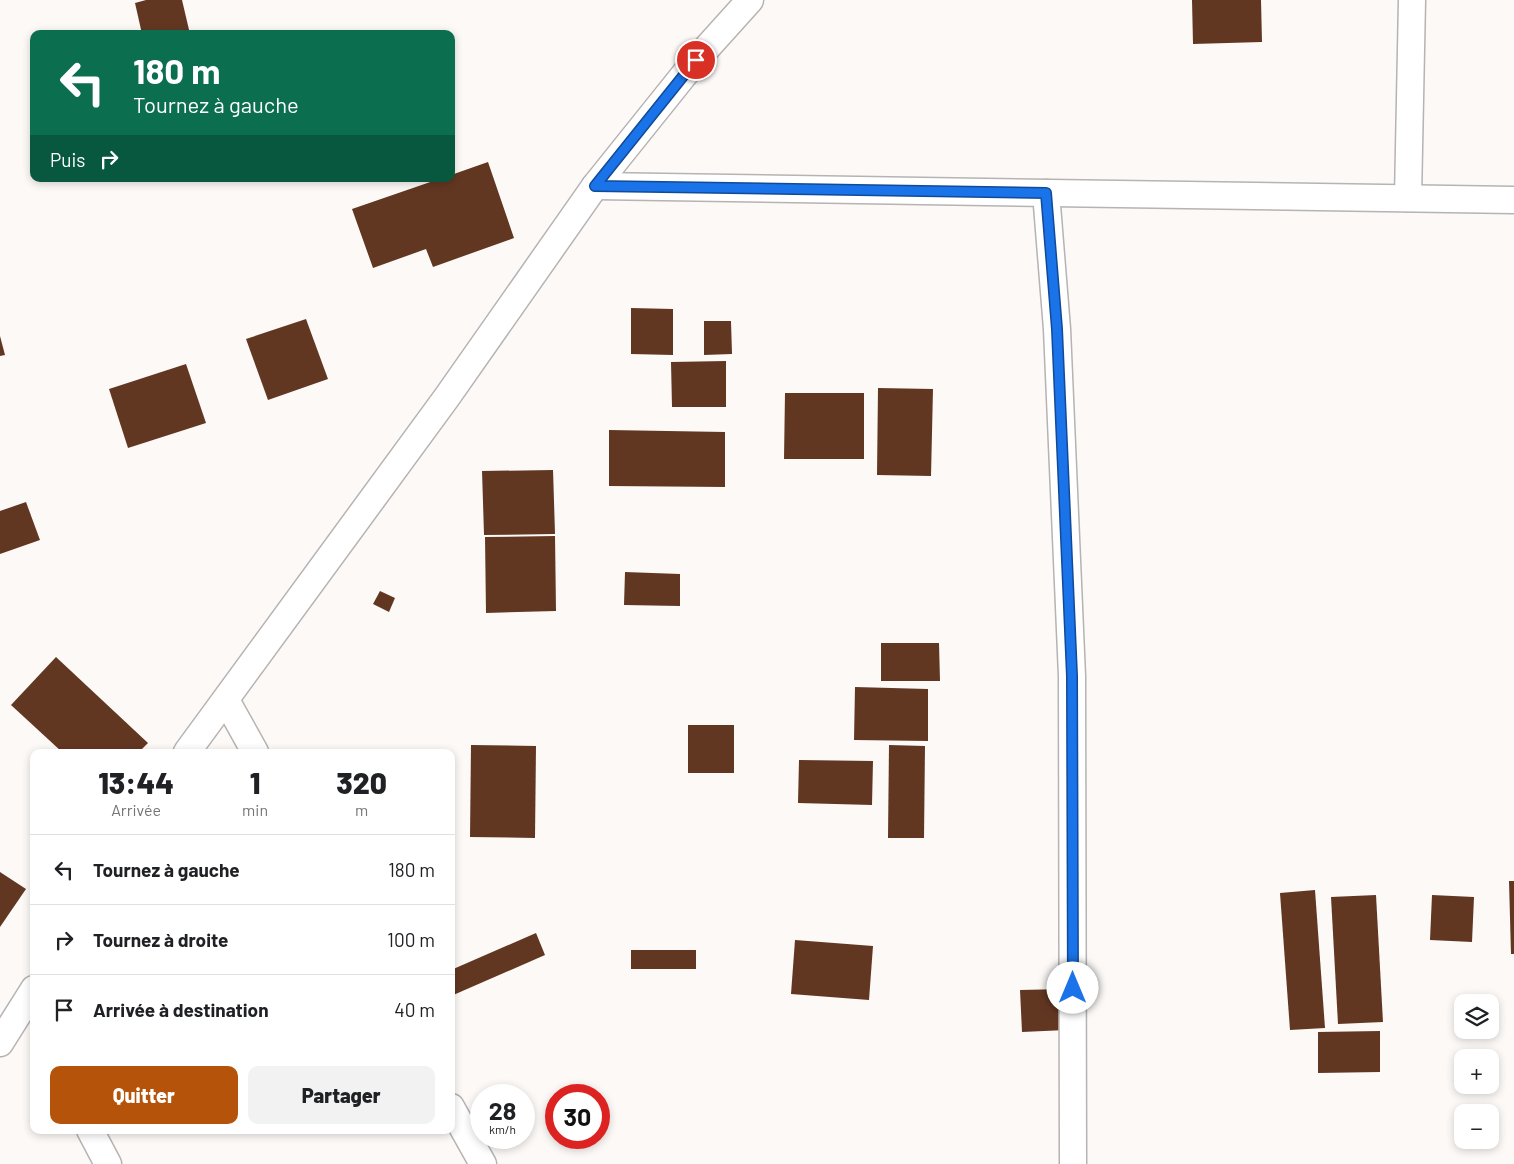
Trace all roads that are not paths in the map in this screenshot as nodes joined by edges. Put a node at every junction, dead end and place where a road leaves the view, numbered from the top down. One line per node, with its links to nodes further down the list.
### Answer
1 (750, 0): 3 (street)
2 (1412, 0): 5 (street)
3 (595, 186): 4 (street); 7 (street)
4 (1046, 193): 5 (street); 16 (street)
5 (1408, 198): 6 (street)
6 (1514, 200)
7 (226, 700): 8 (street); 9 (street)
8 (189, 749)
9 (253, 749)
10 (30, 1008): 11 (street)
11 (0, 1043)
12 (455, 1114): 15 (street)
13 (92, 1134): 14 (street)
14 (108, 1164)
15 (483, 1164)
16 (1074, 1164)

